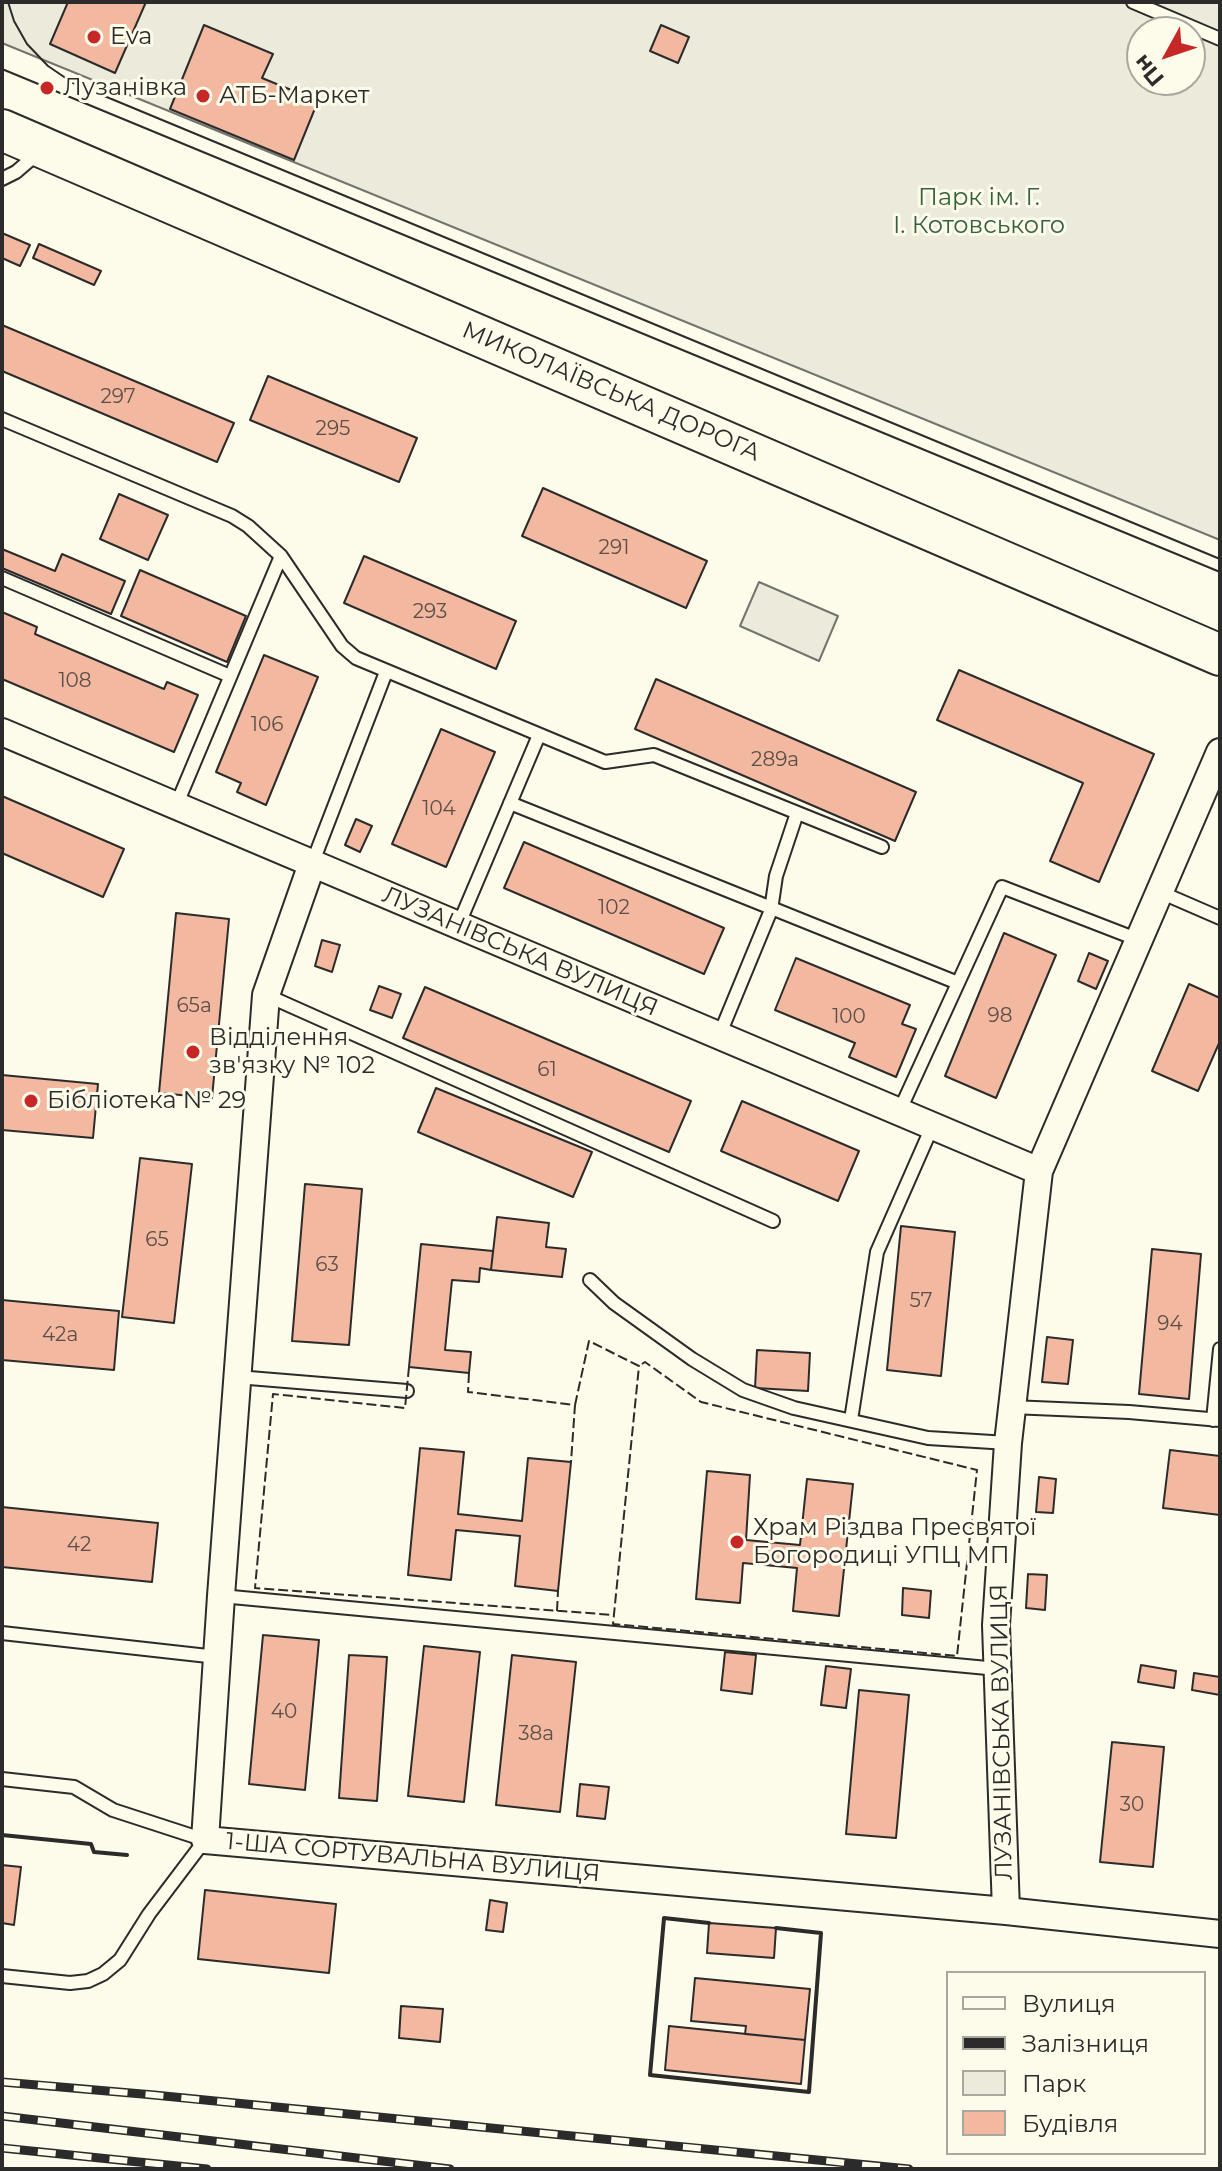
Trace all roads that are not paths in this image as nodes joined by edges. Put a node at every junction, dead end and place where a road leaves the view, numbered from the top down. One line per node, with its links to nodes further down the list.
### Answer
1 (1133, 2): 2 (lane)
2 (1220, 39)
3 (2, 130): 4 (main road, МИКОЛАЇВСЬКА ДОРОГА)
4 (43, 148): 5 (lane); 9 (main road, МИКОЛАЇВСЬКА ДОРОГА)
5 (2, 179)
6 (2, 419): 7 (lane)
7 (281, 556): 10 (lane); 11 (lane)
8 (2, 578): 11 (lane)
9 (1218, 649)
10 (386, 672): 13 (lane); 19 (lane)
11 (230, 676): 16 (lane)
12 (2, 732): 16 (street, ЛУЗАНІВСЬКА ВУЛИЦЯ)
13 (539, 735): 15 (lane); 17 (lane)
14 (1220, 752): 20 (street, ЛУЗАНІВСЬКА ВУЛИЦЯ)
15 (510, 803): 21 (lane); 23 (lane)
16 (176, 806): 19 (street, ЛУЗАНІВСЬКА ВУЛИЦЯ)
17 (797, 813): 18 (lane); 21 (lane)
18 (882, 847)
19 (312, 864): 23 (street, ЛУЗАНІВСЬКА ВУЛИЦЯ); 26 (street, 1-ША СОРТУВАЛЬНА ВУЛИЦЯ)
20 (1160, 892): 22 (lane); 24 (street, ЛУЗАНІВСЬКА ВУЛИЦЯ)
21 (771, 910): 25 (lane); 27 (lane)
22 (1220, 918)
23 (458, 926): 27 (street, ЛУЗАНІВСЬКА ВУЛИЦЯ)
24 (1139, 940): 25 (lane); 30 (street, ЛУЗАНІВСЬКА ВУЛИЦЯ)
25 (958, 983): 28 (lane)
26 (266, 995): 31 (lane); 34 (street, 1-ША СОРТУВАЛЬНА ВУЛИЦЯ)
27 (719, 1036): 28 (street, ЛУЗАНІВСЬКА ВУЛИЦЯ)
28 (899, 1112): 29 (street, ЛУЗАНІВСЬКА ВУЛИЦЯ)
29 (932, 1127): 30 (street, ЛУЗАНІВСЬКА ВУЛИЦЯ); 37 (lane)
30 (1039, 1171): 36 (street, ЛУЗАНІВСЬКА ВУЛИЦЯ)
31 (773, 1221)
32 (590, 1280): 37 (lane)
33 (1220, 1349): 38 (lane)
34 (237, 1377): 35 (lane); 40 (street, 1-ША СОРТУВАЛЬНА ВУЛИЦЯ)
35 (407, 1391)
36 (1011, 1407): 38 (lane); 39 (street, ЛУЗАНІВСЬКА ВУЛИЦЯ)
37 (851, 1420): 39 (lane)
38 (1217, 1420)
39 (1008, 1443): 43 (street, ЛУЗАНІВСЬКА ВУЛИЦЯ)
40 (221, 1596): 42 (street, 1-ША СОРТУВАЛЬНА ВУЛИЦЯ); 43 (lane)
41 (2, 1633): 42 (lane)
42 (217, 1657): 45 (street, 1-ША СОРТУВАЛЬНА ВУЛИЦЯ)
43 (998, 1669): 46 (street, ЛУЗАНІВСЬКА ВУЛИЦЯ)
44 (2, 1779): 45 (lane)
45 (205, 1840): 46 (street, 1-ША СОРТУВАЛЬНА ВУЛИЦЯ); 48 (lane)
46 (1006, 1911): 47 (street, 1-ША СОРТУВАЛЬНА ВУЛИЦЯ)
47 (1220, 1934)
48 (2, 1976)

